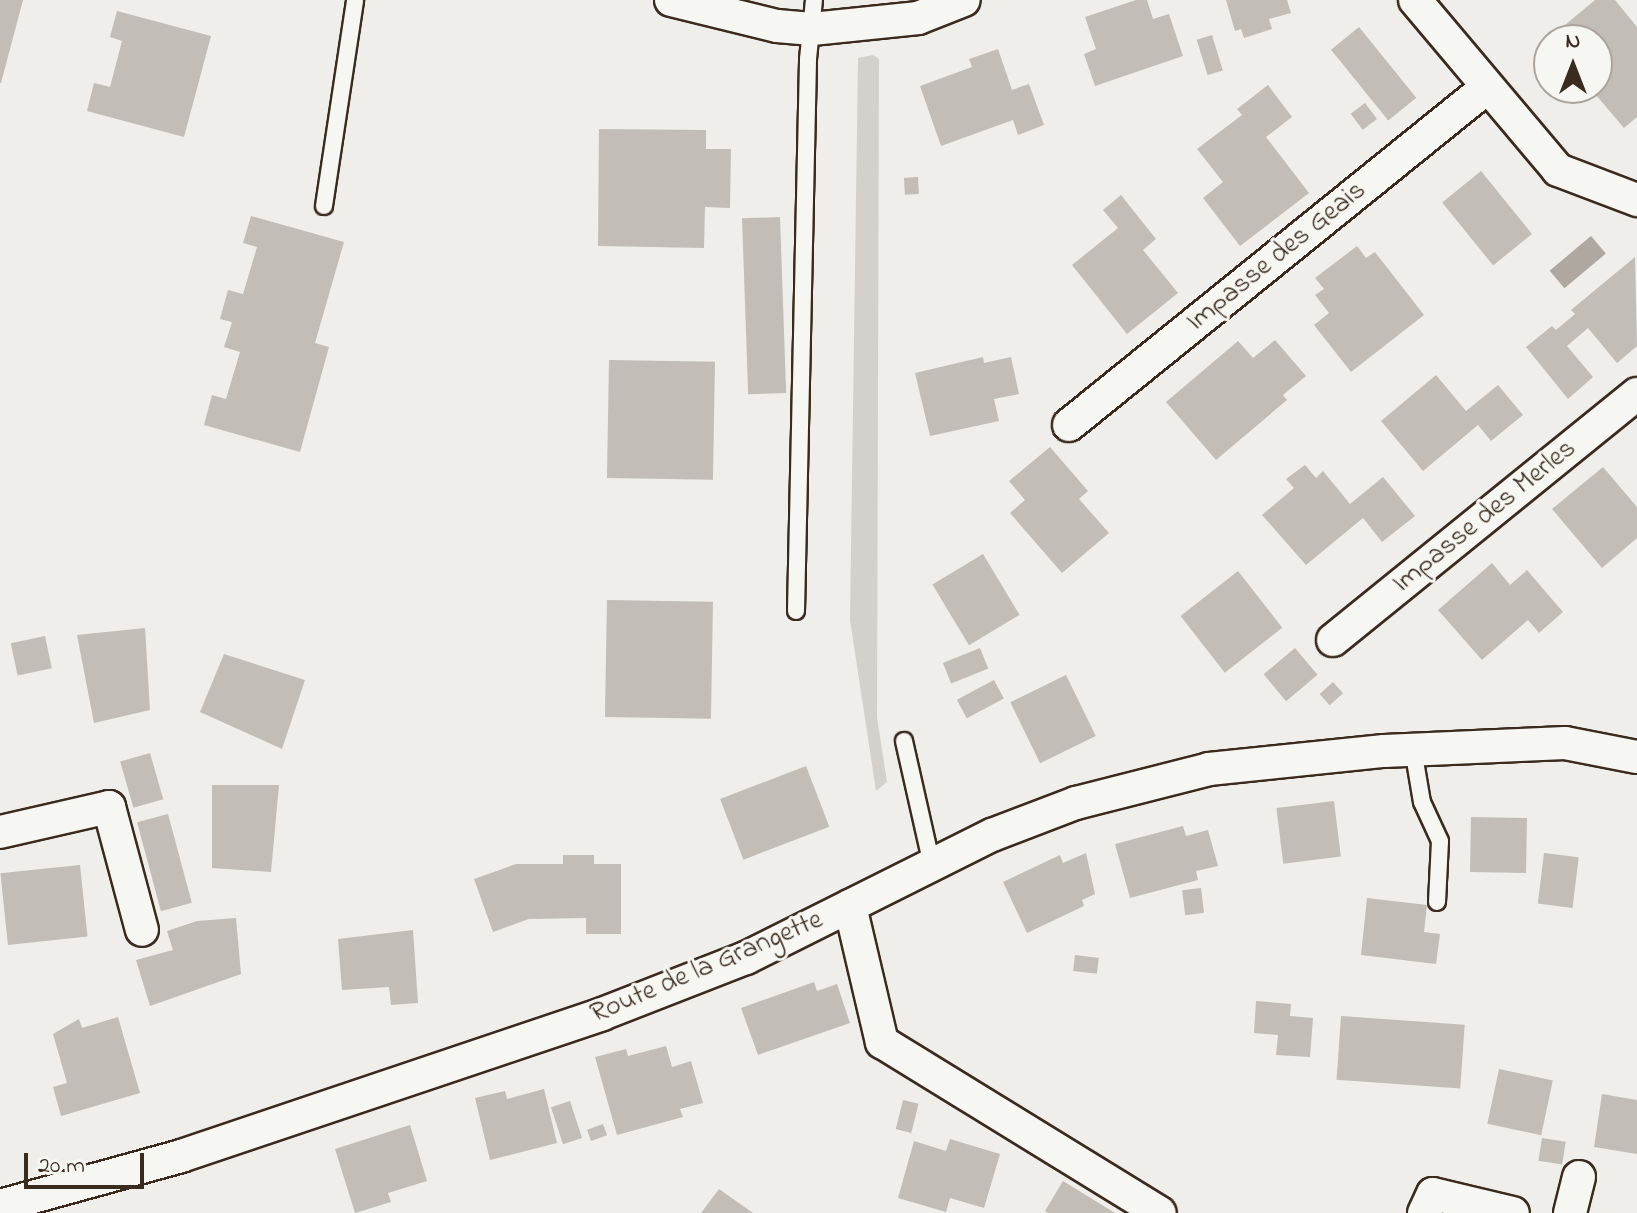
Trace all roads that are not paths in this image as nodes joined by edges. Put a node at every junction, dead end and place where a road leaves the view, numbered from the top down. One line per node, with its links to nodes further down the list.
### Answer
1 (355, 0): 9 (lane)
2 (671, 0): 6 (street)
3 (964, 0): 5 (street)
4 (1415, 0): 7 (street)
5 (904, 10): 6 (street)
6 (813, 14): 12 (lane)
7 (1485, 89): 8 (street); 11 (street, Impasse des Geais)
8 (1637, 200)
9 (324, 206)
10 (1637, 394): 13 (street, Impasse des Merles)
11 (1069, 425)
12 (796, 611)
13 (1333, 640)
14 (904, 741): 18 (lane)
15 (1413, 749): 16 (street, Route de la Grangette); 18 (street, Route de la Grangette); 19 (lane)
16 (1637, 757)
17 (0, 832): 21 (street)
18 (932, 865): 20 (street, Route de la Grangette)
19 (1437, 902)
20 (850, 906): 23 (street, Route de la Grangette); 24 (street)
21 (142, 930)
22 (1579, 1177): 27 (street)
23 (0, 1206)
24 (1160, 1213)
25 (1424, 1213): 26 (street)
26 (1513, 1213)
27 (1570, 1213)

